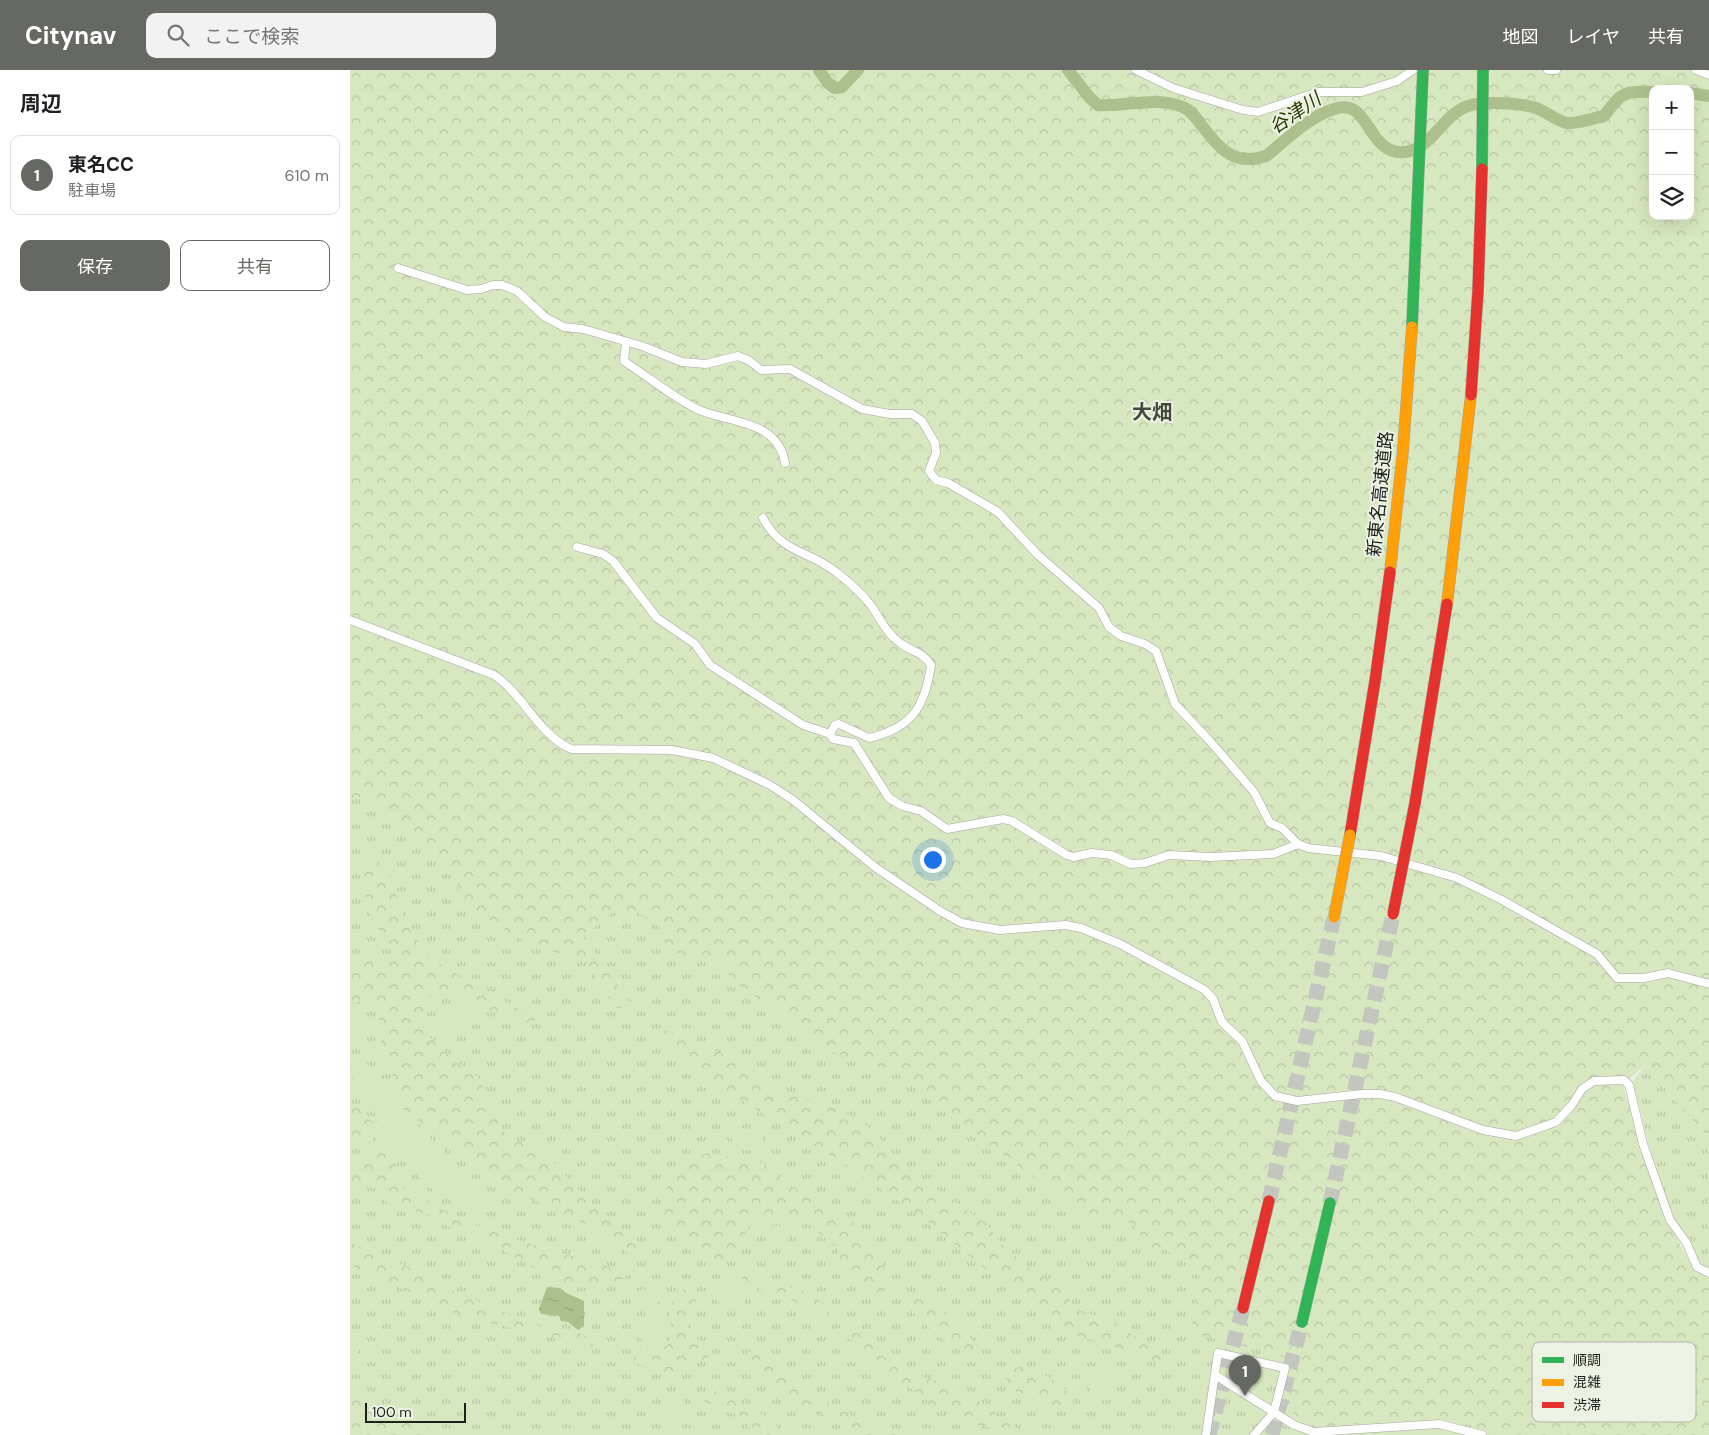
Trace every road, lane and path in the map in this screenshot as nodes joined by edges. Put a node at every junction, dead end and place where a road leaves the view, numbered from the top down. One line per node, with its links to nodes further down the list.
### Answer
1 (1136, 70): 2 (street)
2 (1412, 70)
3 (1423, 70): 18 (highway, 新東名高速道路, bridge)
4 (1483, 70): 17 (highway, bridge)
5 (1548, 70): 6 (street)
6 (1556, 70)
7 (1696, 70): 8 (street)
8 (1709, 76)
9 (398, 268): 10 (street)
10 (626, 343): 11 (street); 16 (street)
11 (785, 463)
12 (763, 518): 15 (street)
13 (577, 547): 15 (street)
14 (350, 620): 22 (street)
15 (830, 734): 16 (street)
16 (1298, 844): 19 (street)
17 (1393, 914)
18 (1334, 917)
19 (1709, 984)
20 (1270, 1201): 23 (highway)
21 (1330, 1203): 24 (highway)
22 (1709, 1273)
23 (1243, 1308)
24 (1302, 1322)
25 (1246, 1360): 26 (street); 27 (street); 28 (street)
26 (1215, 1375): 27 (street); 29 (street)
27 (1241, 1390): 28 (street)
28 (1274, 1412): 30 (street); 31 (street)
29 (1206, 1435)
30 (1254, 1435)
31 (1482, 1435)

